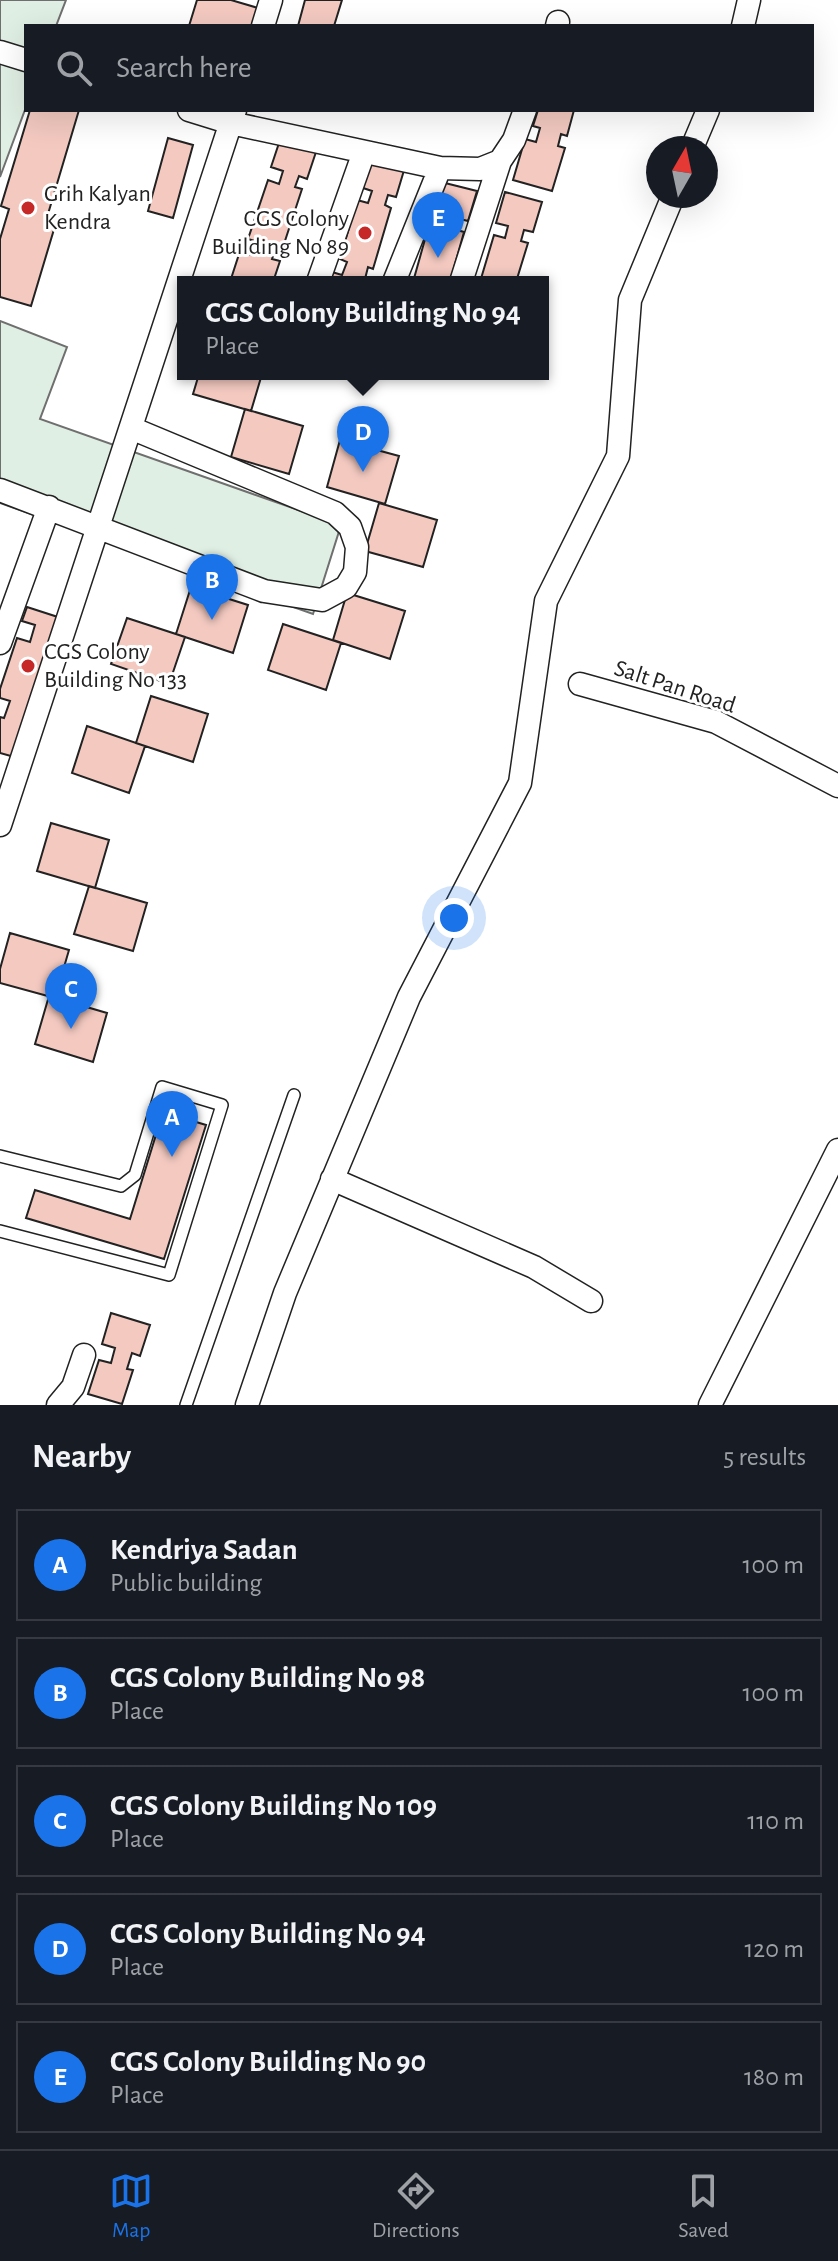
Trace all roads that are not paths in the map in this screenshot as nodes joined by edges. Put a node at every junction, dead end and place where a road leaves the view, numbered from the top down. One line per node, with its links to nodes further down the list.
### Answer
1 (271, 0): 3 (street)
2 (749, 0): 4 (street)
3 (264, 24)
4 (743, 24)
5 (0, 52): 6 (street)
6 (24, 59)
7 (204, 112): 10 (street)
8 (524, 112): 13 (street)
9 (707, 112): 11 (street)
10 (233, 116): 12 (street); 16 (street)
11 (697, 136)
12 (364, 152): 14 (street); 17 (street)
13 (500, 161): 14 (street); 19 (street)
14 (440, 168): 18 (street)
15 (668, 208): 32 (street)
16 (181, 276)
17 (320, 276)
18 (396, 276)
19 (463, 276)
20 (177, 287): 21 (street)
21 (131, 428): 24 (street); 24 (street)
22 (0, 490): 23 (street)
23 (49, 507): 24 (street); 25 (street)
24 (99, 526): 28 (street)
25 (0, 643)
26 (580, 684): 27 (street, Salt Pan Road)
27 (838, 786)
28 (0, 825)
29 (294, 1095): 37 (lane)
30 (838, 1150): 39 (street)
31 (0, 1156): 33 (lane)
32 (332, 1179): 34 (street); 38 (street)
33 (0, 1231)
34 (591, 1301)
35 (84, 1355): 36 (street)
36 (58, 1405)
37 (186, 1405)
38 (247, 1405)
39 (710, 1405)

